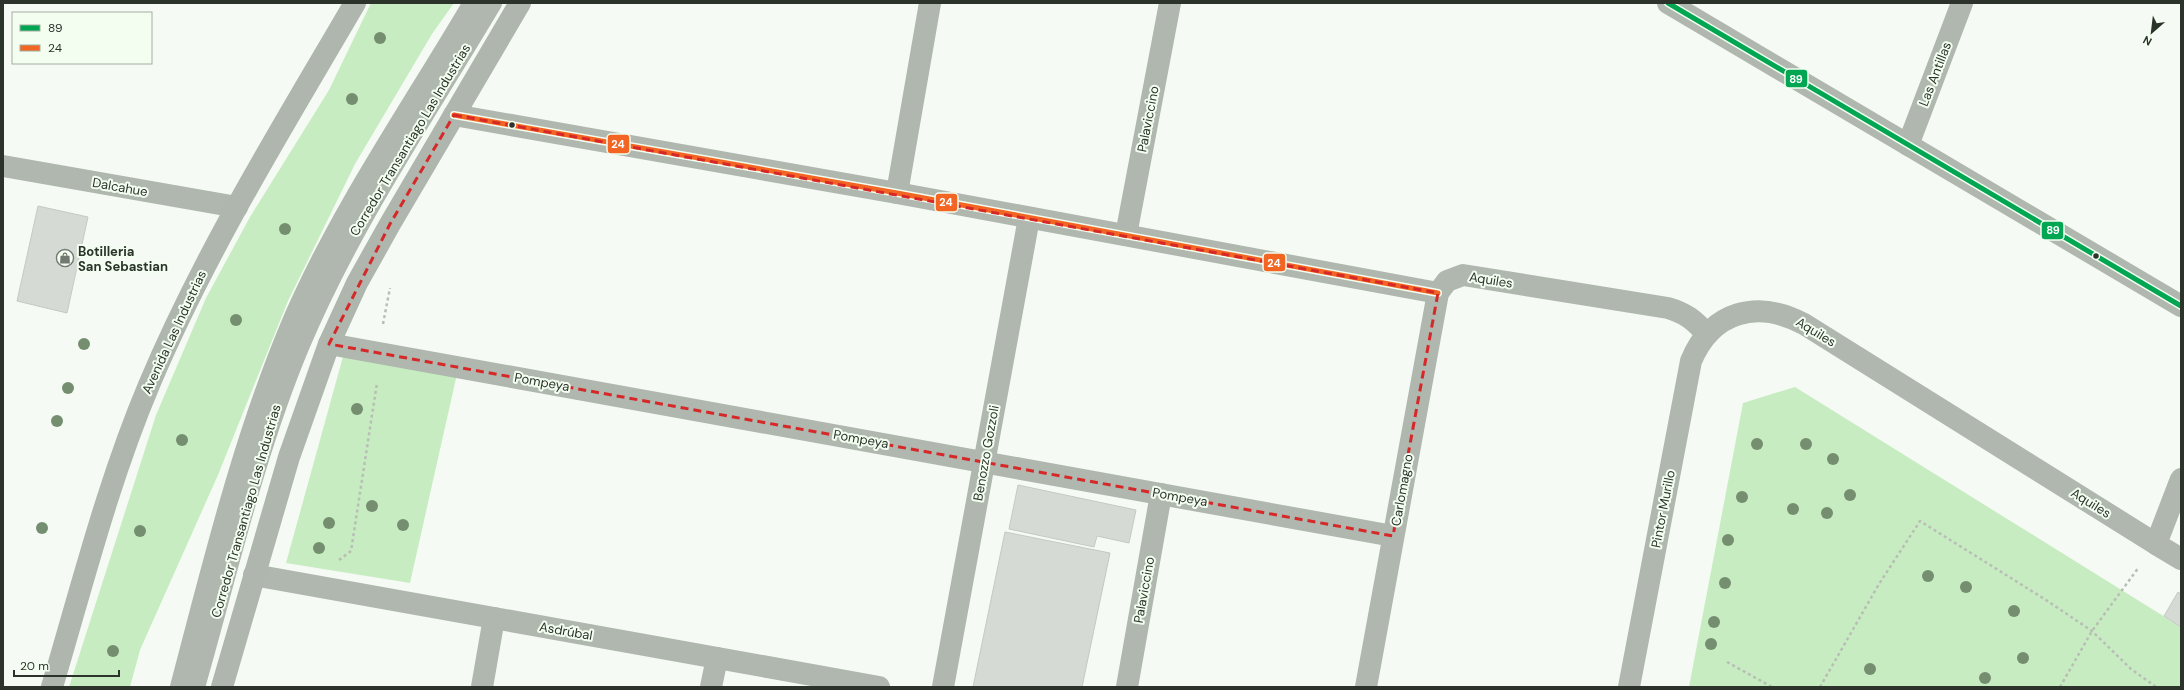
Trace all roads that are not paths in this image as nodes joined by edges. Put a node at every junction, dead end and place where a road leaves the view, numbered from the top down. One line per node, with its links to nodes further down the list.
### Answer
1 (355, 3): 13 (main road, Avenida Las Industrias)
2 (473, 3): 30 (lane, Corredor Transantiago Las Industrias)
3 (492, 3): 31 (lane, Corredor Transantiago Las Industrias)
4 (520, 3): 9 (main road)
5 (930, 3): 12 (street)
6 (1170, 3): 15 (street, Palaviccino)
7 (1668, 3): 10 (street)
8 (1962, 3): 10 (street, Las Antillas)
9 (454, 115): 12 (street); 19 (main road)
10 (1908, 145): 17 (street)
11 (3, 166): 13 (street, Dalcahue)
12 (897, 193): 14 (street)
13 (237, 207): 29 (main road, Avenida Las Industrias)
14 (1029, 218): 15 (street); 20 (street, Benozzo Gozzoli)
15 (1126, 235): 16 (street)
16 (1438, 293): 18 (street, Aquiles); 23 (street, Carlomagno)
17 (2181, 306)
18 (1706, 334): 24 (street, Aquiles); 39 (street, Pintor Murillo)
19 (329, 344): 20 (street, Pompeya); 26 (main road)
20 (984, 462): 22 (street, Pompeya); 36 (street, Benozzo Gozzoli)
21 (2181, 479): 24 (street)
22 (1161, 494): 23 (street, Pompeya); 37 (street, Palaviccino)
23 (1393, 536): 38 (street, Carlomagno)
24 (2156, 544): 25 (street, Aquiles)
25 (2181, 559)
26 (254, 575): 27 (street, Asdrúbal); 32 (main road)
27 (494, 618): 28 (street, Asdrúbal); 33 (street)
28 (717, 658): 34 (street); 35 (street, Asdrúbal)
29 (52, 687)
30 (180, 687)
31 (196, 687)
32 (222, 687)
33 (482, 687)
34 (711, 687)
35 (879, 687)
36 (943, 687)
37 (1128, 687)
38 (1366, 687)
39 (1629, 687)

